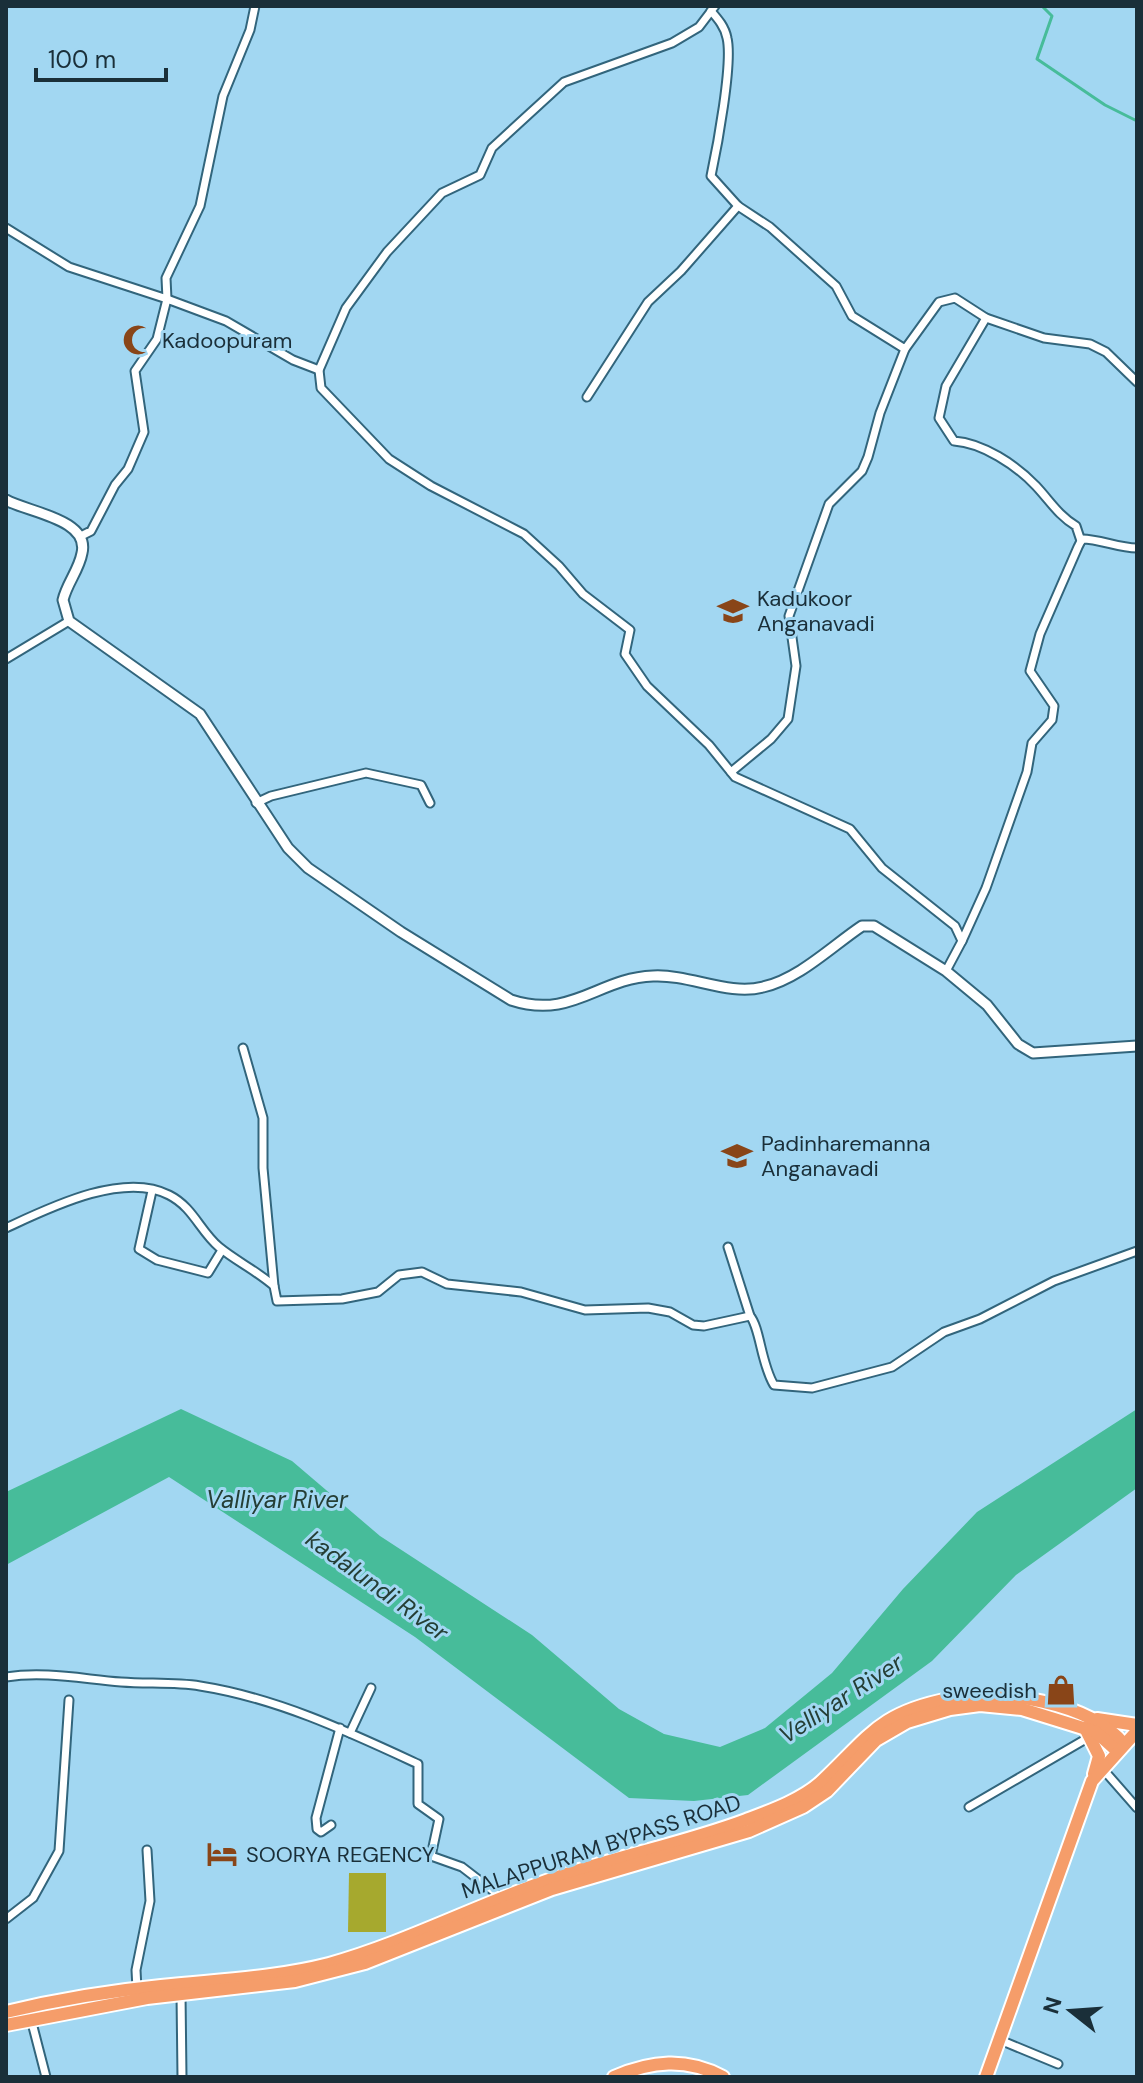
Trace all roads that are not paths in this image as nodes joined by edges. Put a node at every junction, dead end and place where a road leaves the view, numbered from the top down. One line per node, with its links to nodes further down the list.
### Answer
1 (255, 6): 5 (street)
2 (713, 9): 3 (street); 8 (street)
3 (738, 206): 7 (street); 10 (street)
4 (6, 228): 5 (street)
5 (167, 299): 8 (street); 12 (street)
6 (986, 318): 7 (street); 9 (street); 13 (street)
7 (905, 349): 17 (street)
8 (319, 370): 17 (street)
9 (1137, 382)
10 (587, 397)
11 (6, 500): 12 (main road)
12 (81, 536): 15 (main road)
13 (1081, 541): 14 (street); 20 (street)
14 (1137, 548)
15 (69, 621): 16 (street); 18 (main road)
16 (6, 659)
17 (731, 772): 20 (street)
18 (256, 803): 19 (street); 21 (main road)
19 (430, 803)
20 (962, 941): 21 (street)
21 (946, 971): 22 (main road)
22 (1137, 1046)
23 (243, 1048): 29 (street)
24 (152, 1191): 25 (street); 27 (street); 27 (street)
25 (6, 1228)
26 (728, 1247): 30 (street)
27 (222, 1250): 29 (street)
28 (1137, 1251): 30 (street)
29 (274, 1286): 30 (street)
30 (750, 1316)
31 (6, 1677): 36 (street)
32 (371, 1688): 38 (street)
33 (69, 1700): 47 (street)
34 (1137, 1725): 35 (highway)
35 (1087, 1727): 39 (highway, MALAPPURAM BYPASS ROAD); 41 (highway); 42 (street); 46 (highway, MALAPPURAM BYPASS ROAD); 49 (highway, MALAPPURAM BYPASS ROAD)
36 (340, 1728): 38 (street); 44 (street)
37 (1137, 1731): 39 (highway)
38 (350, 1733): 46 (street)
39 (1120, 1747): 40 (highway)
40 (1102, 1768): 41 (highway); 43 (street)
41 (1092, 1781): 53 (highway)
42 (969, 1807)
43 (1137, 1808)
44 (331, 1825)
45 (147, 1850): 48 (street)
46 (501, 1897): 48 (highway, MALAPPURAM BYPASS ROAD)
47 (6, 1919)
48 (137, 1989): 50 (highway, MALAPPURAM BYPASS ROAD)
49 (181, 1994): 51 (highway, MALAPPURAM BYPASS ROAD); 56 (street)
50 (6, 2012)
51 (31, 2019): 52 (highway, MALAPPURAM BYPASS ROAD); 55 (street)
52 (6, 2025)
53 (1000, 2040): 54 (street); 59 (highway)
54 (1058, 2064)
55 (46, 2077)
56 (182, 2077)
57 (614, 2077): 58 (highway)
58 (723, 2077)
59 (986, 2077)

